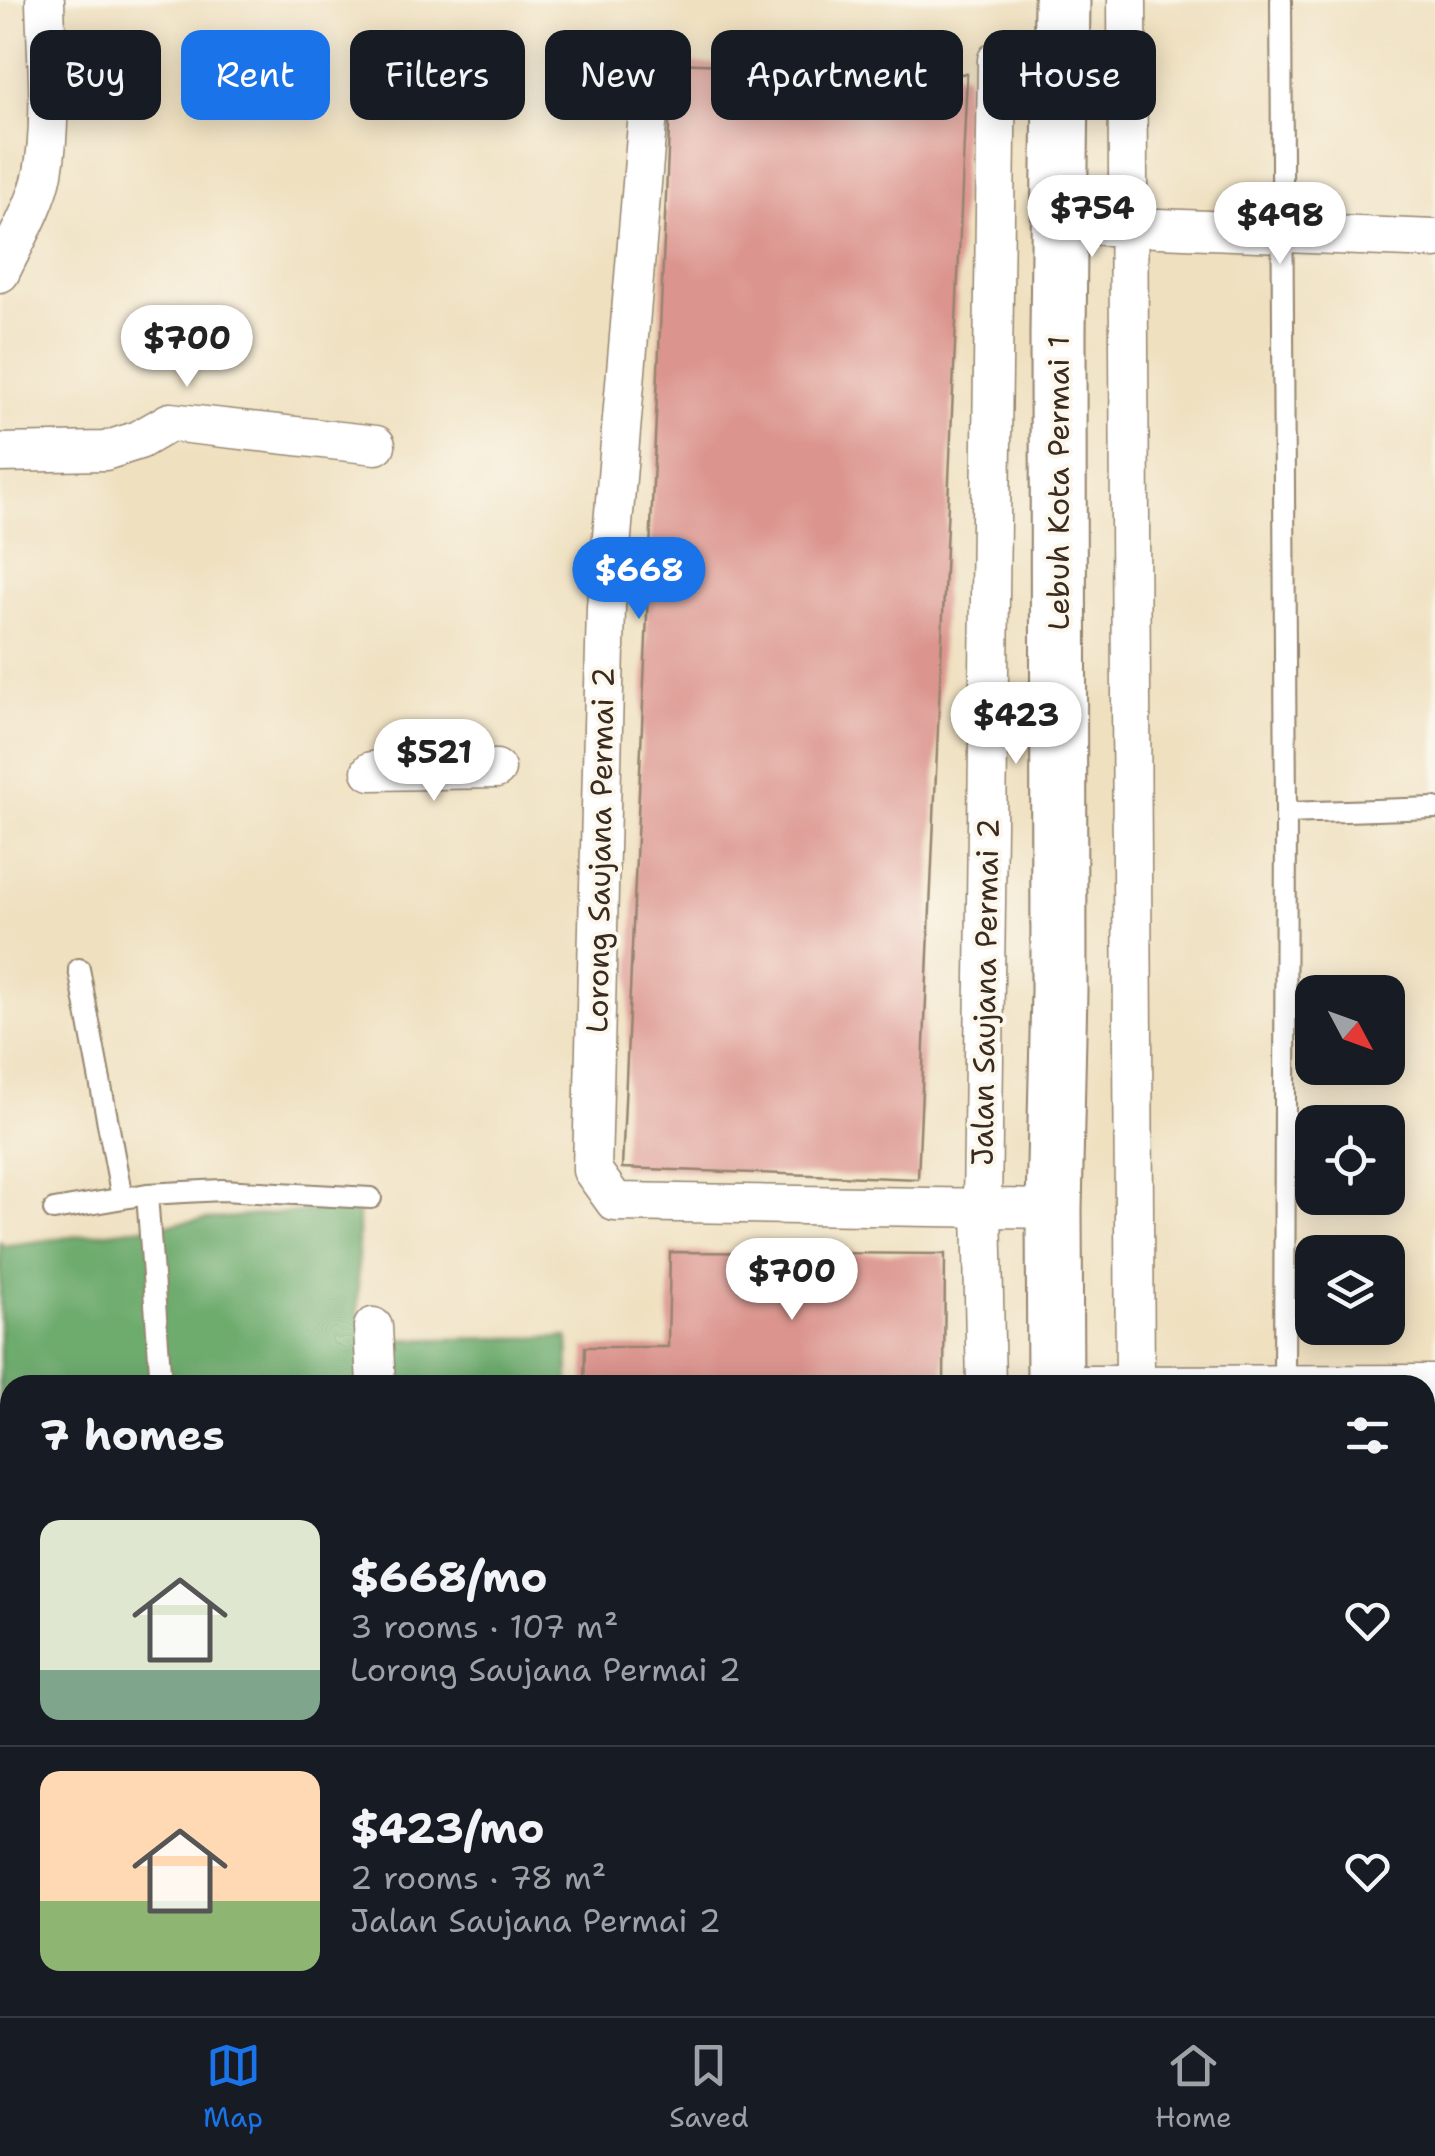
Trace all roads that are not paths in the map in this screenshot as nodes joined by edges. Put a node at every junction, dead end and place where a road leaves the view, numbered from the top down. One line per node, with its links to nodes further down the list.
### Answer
1 (45, 0): 11 (street)
2 (1062, 0): 7 (street, Lebuh Kota Permai 1)
3 (1128, 0): 8 (street)
4 (1281, 0): 9 (lane)
5 (647, 120): 22 (street, Lorong Saujana Permai 2)
6 (996, 120): 22 (street, Jalan Saujana Permai 2)
7 (1059, 224): 8 (street); 23 (street, Lebuh Kota Permai 1)
8 (1127, 227): 9 (street); 30 (street)
9 (1281, 233): 10 (street); 17 (lane)
10 (1435, 239)
11 (0, 274)
12 (376, 444): 13 (street)
13 (0, 452)
14 (496, 769): 15 (street)
15 (371, 771)
16 (1435, 808): 17 (lane)
17 (1286, 813): 31 (lane)
18 (79, 970): 20 (lane)
19 (148, 1194): 20 (lane); 21 (lane); 26 (lane)
20 (122, 1198): 24 (lane)
21 (371, 1198)
22 (982, 1209): 23 (street, Lorong Saujana Permai 2); 28 (street, Jalan Saujana Permai 2)
23 (1054, 1209): 29 (street, Lebuh Kota Permai 1)
24 (54, 1210)
25 (374, 1328): 27 (street)
26 (160, 1375)
27 (376, 1375)
28 (986, 1375)
29 (1056, 1375)
30 (1134, 1375)
31 (1284, 1375)

